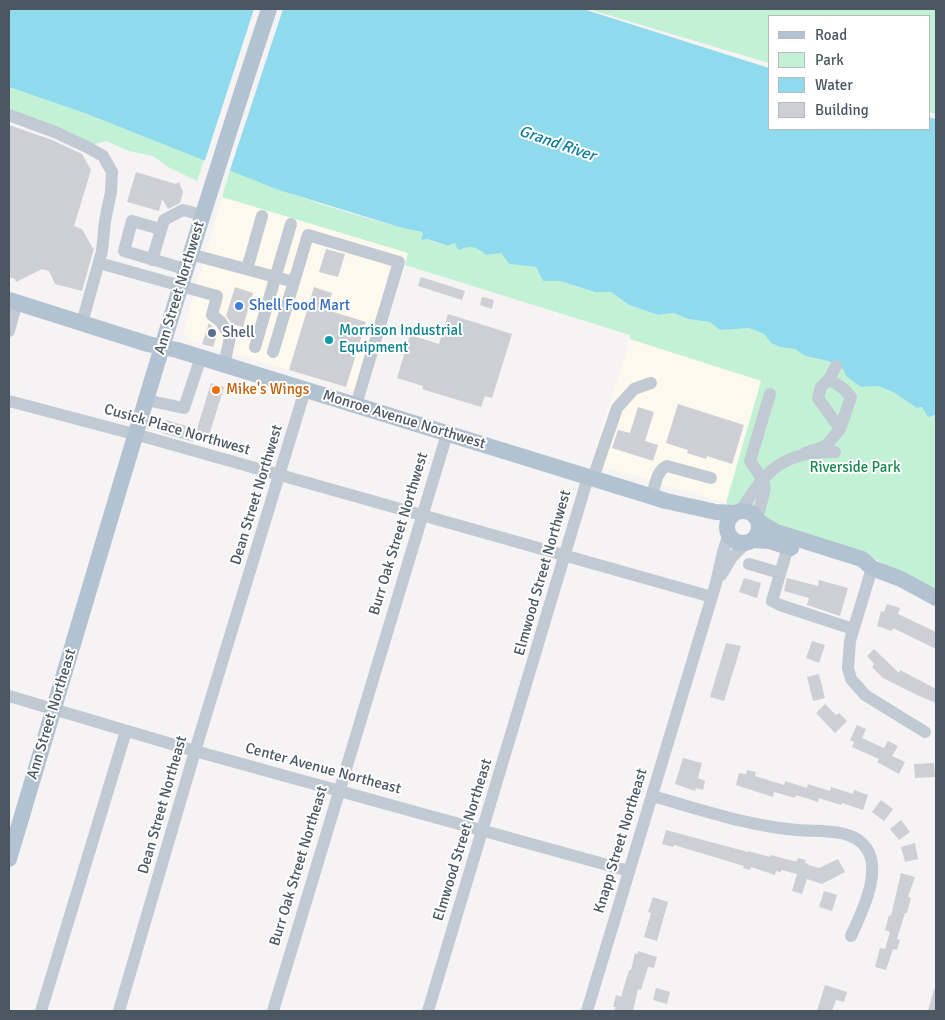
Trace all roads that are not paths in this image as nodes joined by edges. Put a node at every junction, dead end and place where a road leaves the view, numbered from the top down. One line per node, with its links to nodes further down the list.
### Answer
1 (269, 9): 3 (main road, Ann Street Northwest)
2 (9, 115): 9 (street)
3 (202, 215): 6 (street); 8 (main road, Ann Street Northwest)
4 (262, 216): 10 (street)
5 (291, 224): 11 (street)
6 (160, 229): 7 (street); 7 (street)
7 (152, 260): 8 (street)
8 (188, 262): 10 (street); 13 (main road, Ann Street Northwest)
9 (98, 263): 13 (street); 15 (street)
10 (247, 269): 11 (street)
11 (275, 277): 12 (street); 18 (street)
12 (294, 282): 19 (street); 29 (street)
13 (180, 285): 17 (main road, Ann Street Northwest); 21 (street)
14 (13, 301): 15 (main road, Monroe Avenue Northwest); 16 (street)
15 (82, 323): 17 (main road, Monroe Avenue Northwest)
16 (9, 331)
17 (162, 346): 20 (main road, Monroe Avenue Northwest); 27 (main road, Ann Street Northwest)
18 (254, 347)
19 (273, 352)
20 (201, 357): 21 (main road, Monroe Avenue Northwest); 27 (street)
21 (224, 364): 25 (main road, Monroe Avenue Northwest)
22 (836, 366): 23 (street)
23 (829, 379): 30 (street); 30 (street)
24 (651, 383): 36 (street, Elmwood Street Northwest)
25 (305, 390): 29 (main road, Monroe Avenue Northwest); 35 (street, Dean Street Northwest)
26 (770, 394): 38 (street)
27 (146, 400): 32 (main road, Ann Street Northwest)
28 (9, 401): 32 (street, Cusick Place Northwest)
29 (356, 405): 31 (main road, Monroe Avenue Northwest)
30 (840, 429): 34 (street)
31 (447, 434): 36 (main road, Monroe Avenue Northwest); 42 (street, Burr Oak Street Northwest)
32 (136, 435): 35 (street, Cusick Place Northwest); 50 (main road, Ann Street Northwest)
33 (835, 452): 34 (street)
34 (805, 453): 38 (street)
35 (280, 475): 42 (street, Cusick Place Northwest); 55 (street, Dean Street Northwest)
36 (591, 478): 39 (main road, Monroe Avenue Northwest); 47 (street, Elmwood Street Northwest)
37 (711, 478): 39 (street)
38 (763, 480): 41 (street); 43 (street)
39 (652, 496): 40 (main road, Monroe Avenue Northwest)
40 (684, 507): 41 (main road, Monroe Avenue Northwest); 44 (main road, Monroe Avenue Northwest)
41 (738, 512): 43 (main road); 44 (main road)
42 (422, 515): 47 (street, Cusick Place Northwest); 57 (street, Burr Oak Street Northwest)
43 (758, 520): 45 (main road); 46 (main road)
44 (728, 531): 45 (main road); 52 (street, Knapp Street Northeast)
45 (750, 541): 46 (main road); 52 (street)
46 (790, 542): 49 (main road); 51 (street)
47 (565, 555): 53 (street, Cusick Place Northwest); 58 (street, Elmwood Street Northwest)
48 (749, 564): 51 (street)
49 (872, 568): 54 (main road); 56 (street)
50 (95, 569): 60 (main road, Ann Street Northeast)
51 (780, 573): 56 (street)
52 (716, 583): 53 (street, Knapp Street Northeast)
53 (712, 598): 65 (street, Knapp Street Northeast)
54 (936, 598)
55 (239, 609): 63 (street, Dean Street Northeast)
56 (853, 630): 62 (street)
57 (383, 645): 64 (street, Burr Oak Street Northeast)
58 (528, 679): 66 (street, Elmwood Street Northeast)
59 (9, 696): 60 (street, Center Avenue Northeast)
60 (54, 709): 61 (street, Center Avenue Northeast); 67 (main road, Ann Street Northeast)
61 (126, 731): 63 (street, Center Avenue Northeast); 70 (street)
62 (926, 732)
63 (195, 751): 64 (street, Center Avenue Northeast); 71 (street, Dean Street Northeast)
64 (339, 790): 66 (street, Center Avenue Northeast); 72 (street, Burr Oak Street Northeast)
65 (652, 796): 68 (street, Knapp Street Northeast); 69 (street)
66 (483, 830): 68 (street, Center Avenue Northeast); 73 (street, Elmwood Street Northeast)
67 (9, 858)
68 (629, 871): 74 (street, Knapp Street Northeast)
69 (851, 936)
70 (41, 1011)
71 (119, 1011)
72 (273, 1011)
73 (428, 1011)
74 (587, 1011)

